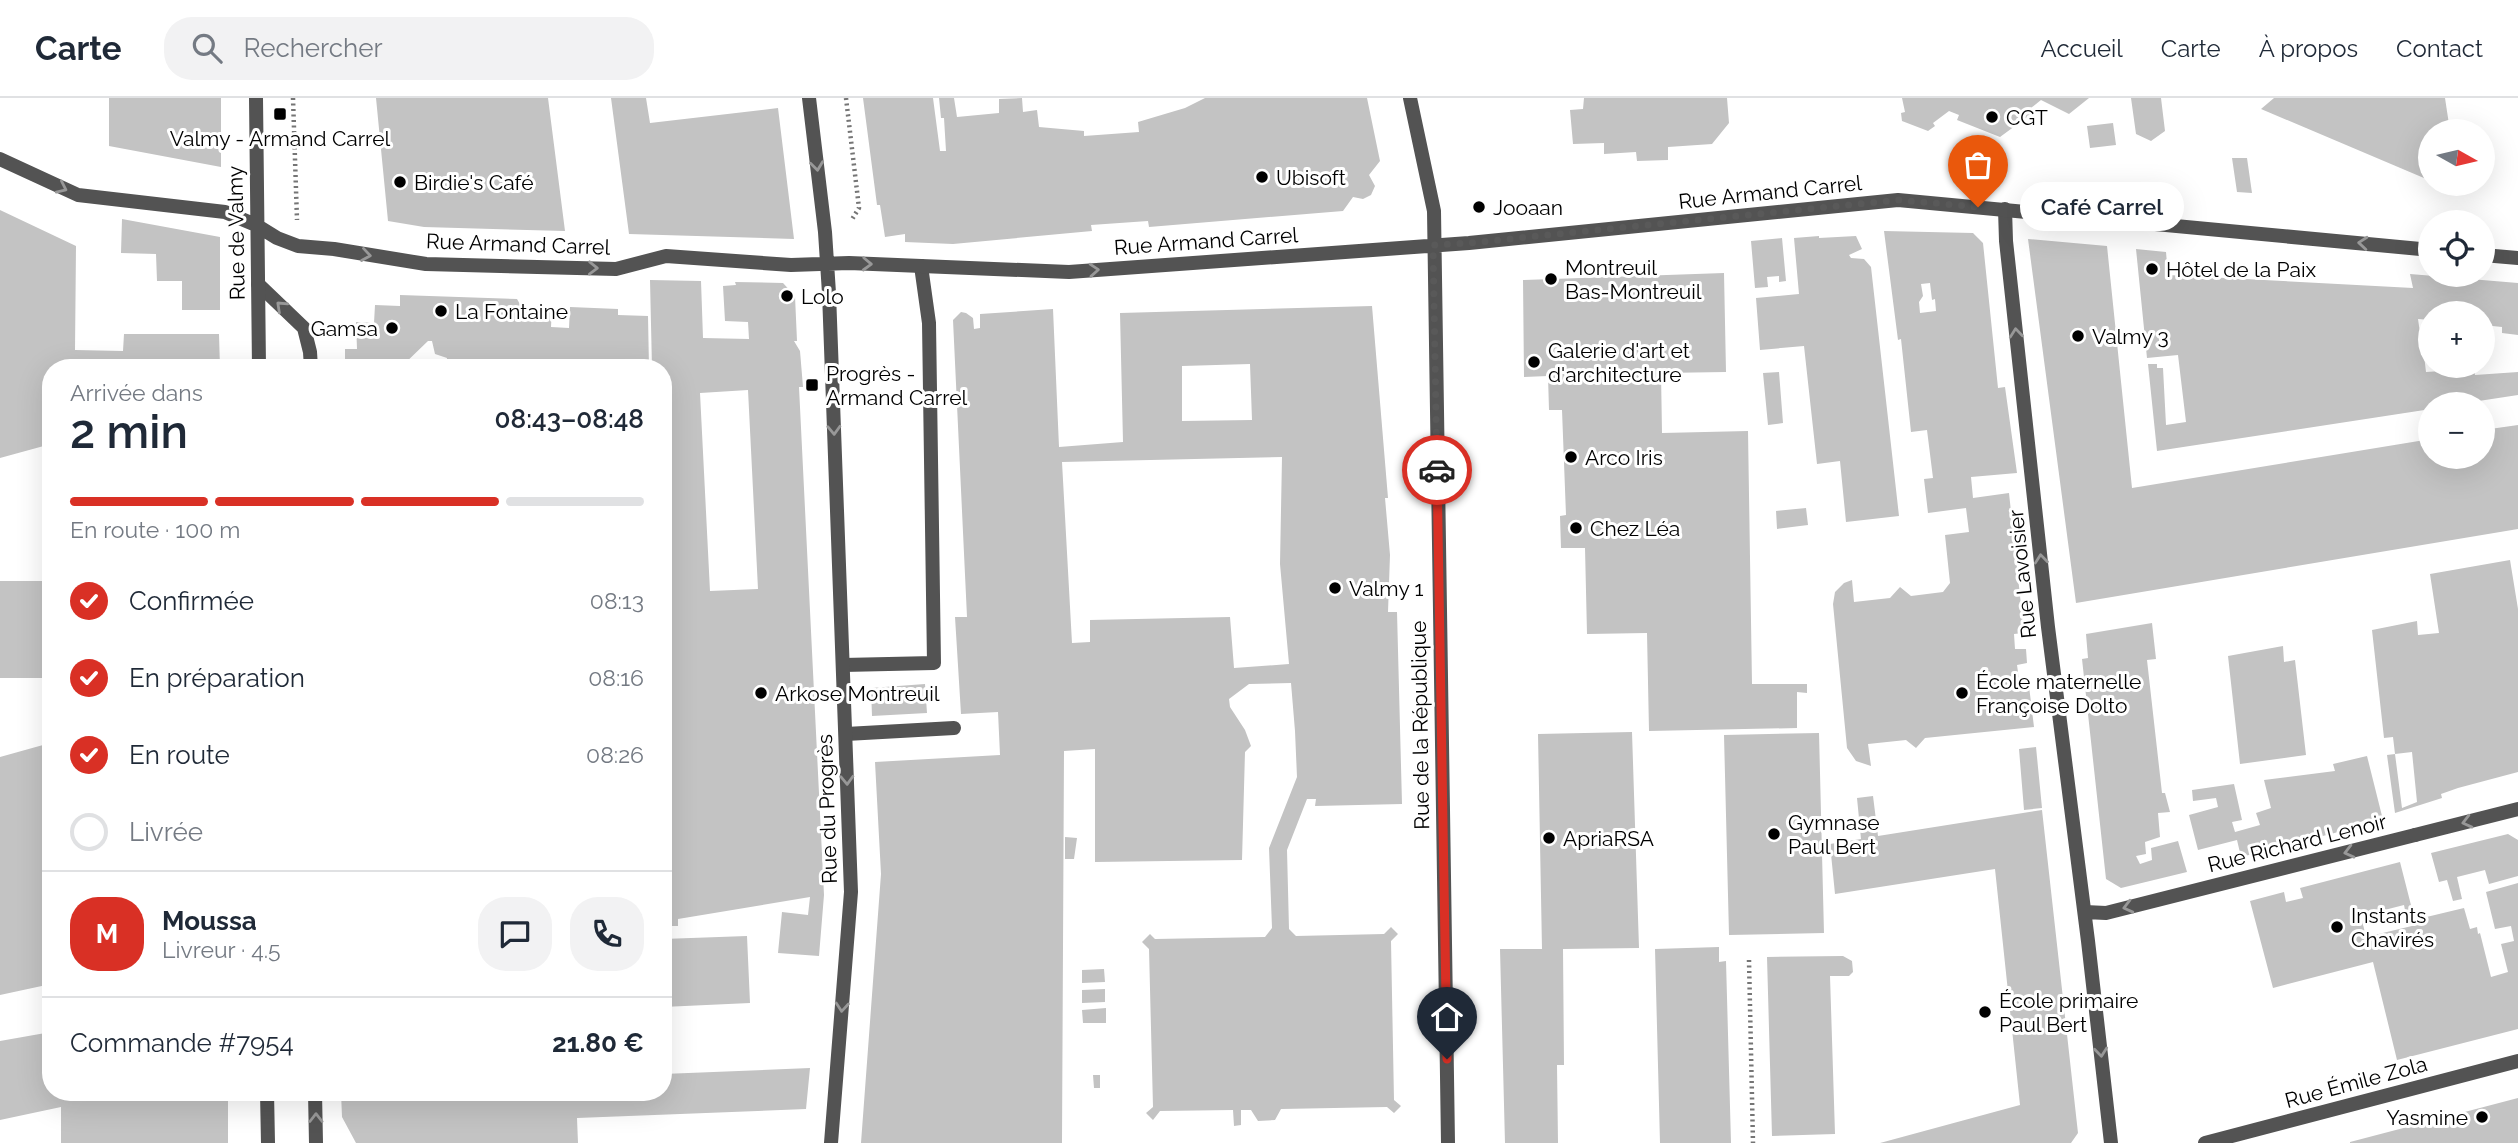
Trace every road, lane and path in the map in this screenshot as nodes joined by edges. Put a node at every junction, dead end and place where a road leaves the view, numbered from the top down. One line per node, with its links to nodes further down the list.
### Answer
1 (256, 98): 7 (street, Rue de Valmy)
2 (293, 98): 9 (path)
3 (808, 98): 13 (street, Rue du Progrès, one-way to 13)
4 (1409, 98): 8 (street, Rue de la République)
5 (0, 159): 7 (street, Rue Armand Carrel, one-way to 7)
6 (2005, 209): 8 (street, Rue Armand Carrel); 10 (street, Rue Armand Carrel, one-way to 6); 22 (street, Rue Lavoisier, one-way to 6)
7 (256, 225): 9 (street, Rue Armand Carrel); 15 (street, Rue de Valmy)
8 (1433, 245): 14 (street, Rue Armand Carrel, one-way to 8); 30 (street, Rue de la République)
9 (298, 246): 13 (street, Rue Armand Carrel, one-way to 13)
10 (2418, 249)
11 (2495, 256): 12 (street)
12 (2518, 258)
13 (826, 264): 14 (street, Rue Armand Carrel, one-way to 14); 18 (street, Rue du Progrès, one-way to 18)
14 (921, 266): 18 (street)
15 (258, 284): 16 (street, Rue de Valmy); 17 (street, one-way to 15)
16 (259, 359)
17 (310, 359)
18 (843, 665): 20 (street, Rue du Progrès)
19 (954, 729): 20 (street)
20 (846, 734): 29 (street, Rue du Progrès, one-way to 29)
21 (2518, 809): 22 (street, Rue Richard Lenoir, one-way to 22)
22 (2085, 912): 32 (street, Rue Lavoisier, one-way to 32)
23 (1749, 960): 31 (path)
24 (2518, 1061): 33 (street, Rue Émile Zola)
25 (267, 1101): 27 (street)
26 (315, 1101): 28 (street, one-way to 26)
27 (268, 1143)
28 (316, 1143)
29 (831, 1143)
30 (1448, 1143)
31 (1753, 1143)
32 (2111, 1143)
33 (2205, 1143)

